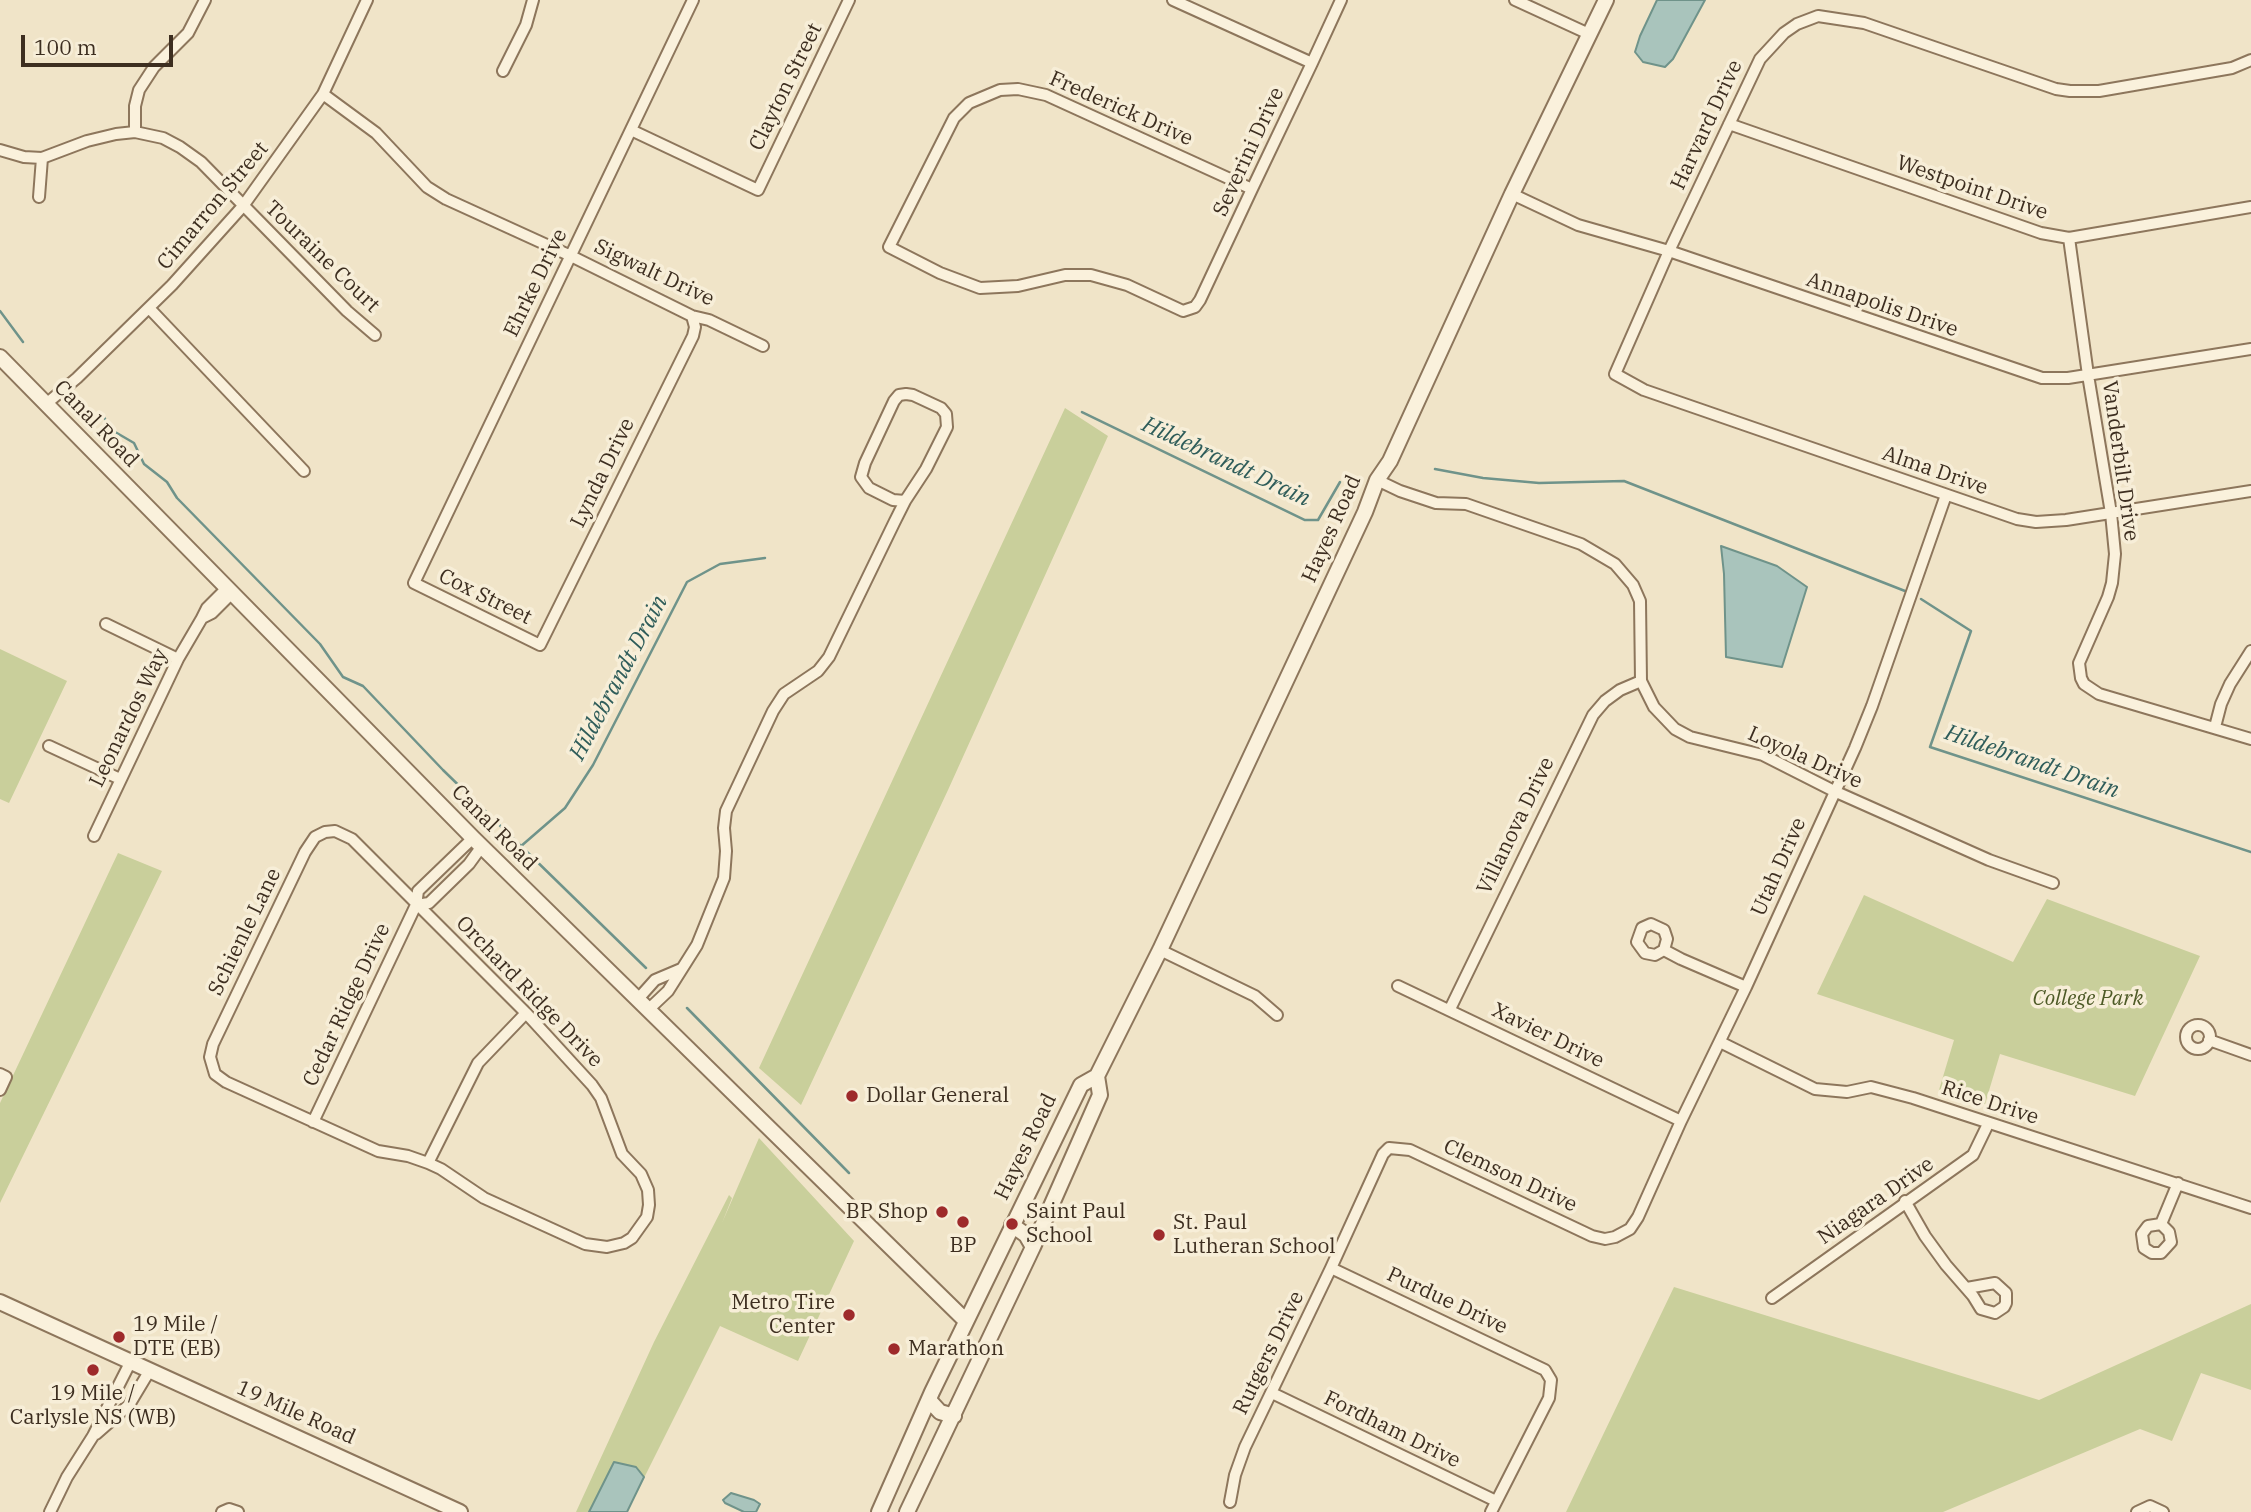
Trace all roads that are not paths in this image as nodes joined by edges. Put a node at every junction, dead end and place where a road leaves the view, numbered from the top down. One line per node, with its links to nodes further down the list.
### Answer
1 (205, 0): 17 (street)
2 (367, 0): 14 (street, Cimarron Street)
3 (533, 0): 13 (street)
4 (693, 0): 16 (street, Ehrke Drive)
5 (849, 0): 16 (street, Clayton Street)
6 (1173, 0): 12 (street)
7 (1341, 0): 12 (street, Severini Drive)
8 (1515, 0): 10 (street)
9 (1606, 0): 10 (street, Hayes Road)
10 (1590, 34): 21 (street, Hayes Road)
11 (2251, 60): 15 (street, Harvard Drive)
12 (1312, 63): 20 (street, Severini Drive)
13 (503, 71)
14 (323, 94): 23 (street, Cimarron Street); 27 (street, Sigwalt Drive)
15 (1729, 124): 25 (street, Westpoint Drive); 26 (street, Harvard Drive)
16 (631, 130): 27 (street, Ehrke Drive)
17 (135, 132): 19 (street); 23 (street, Touraine Court)
18 (0, 150): 19 (street)
19 (41, 158): 22 (street)
20 (1252, 189): 29 (street, Severini Drive); 29 (street, Frederick Drive)
21 (1512, 194): 26 (street, Annapolis Drive); 39 (street, Hayes Road)
22 (39, 197)
23 (243, 206): 28 (street, Cimarron Street); 31 (street, Touraine Court)
24 (2251, 207): 25 (street, Westpoint Drive)
25 (2069, 237): 35 (street, Vanderbilt Drive)
26 (1669, 251): 35 (street, Annapolis Drive); 36 (street, Harvard Drive)
27 (571, 256): 30 (street, Sigwalt Drive); 44 (street, Ehrke Drive)
28 (149, 308): 37 (street, Cimarron Street); 38 (street)
29 (1183, 311)
30 (692, 316): 32 (street, Sigwalt Drive); 47 (street, Lynda Drive)
31 (375, 335)
32 (763, 346)
33 (2251, 349): 35 (street, Annapolis Drive)
34 (0, 357): 37 (street, Canal Road)
35 (2088, 375): 43 (street, Vanderbilt Drive)
36 (1617, 377): 41 (street, Alma Drive)
37 (47, 404): 45 (street, Canal Road)
38 (304, 471)
39 (1377, 480): 50 (street, Loyola Drive); 61 (street, Hayes Road)
40 (2251, 491): 43 (street, Alma Drive)
41 (1946, 495): 43 (street, Alma Drive); 55 (street, Utah Drive)
42 (905, 501): 42 (street); 63 (street)
43 (2111, 513): 51 (street, Vanderbilt Drive)
44 (414, 583): 47 (street, Cox Street)
45 (229, 590): 49 (street, Leonardos Way); 58 (street, Canal Road)
46 (106, 624): 49 (street)
47 (540, 645)
48 (2251, 650): 51 (street)
49 (178, 659): 54 (street, Leonardos Way)
50 (1641, 681): 55 (street, Loyola Drive); 68 (street, Villanova Drive)
51 (2215, 727): 52 (street)
52 (2251, 739)
53 (48, 746): 54 (street)
54 (120, 779): 57 (street, Leonardos Way)
55 (1834, 791): 59 (street, Loyola Drive); 65 (street, Utah Drive)
56 (335, 831): 60 (street, Orchard Ridge Drive); 78 (street, Schienle Lane)
57 (94, 836)
58 (478, 842): 60 (street, Cedar Ridge Drive); 60 (street); 66 (street, Canal Road)
59 (2053, 884)
60 (416, 905): 69 (street, Orchard Ridge Drive); 78 (street, Cedar Ridge Drive)
61 (1160, 950): 70 (street); 75 (street, Hayes Road)
62 (1664, 950): 65 (street)
63 (681, 968): 66 (street); 67 (street)
64 (1398, 986): 68 (street, Xavier Drive)
65 (1746, 987): 72 (street, Utah Drive)
66 (638, 999): 67 (street, Canal Road)
67 (649, 1009): 93 (street, Canal Road)
68 (1450, 1009): 77 (street, Xavier Drive)
69 (526, 1013): 81 (street); 81 (street, Orchard Ridge Drive)
70 (1277, 1015)
71 (2209, 1040): 73 (street)
72 (1720, 1042): 77 (street, Utah Drive); 79 (street, Rice Drive)
73 (2251, 1055)
74 (0, 1074): 76 (street)
75 (1097, 1076): 86 (street, Hayes Road); 88 (street, Hayes Road)
76 (0, 1090)
77 (1681, 1121): 87 (street, Utah Drive)
78 (313, 1122): 81 (street)
79 (1988, 1124): 82 (street, Rice Drive); 83 (street, Niagara Drive)
80 (1389, 1148): 87 (street, Clemson Drive); 89 (street, Rutgers Drive)
81 (428, 1163)
82 (2178, 1183): 84 (street, Rice Drive); 85 (street)
83 (1905, 1202): 90 (street); 91 (street, Niagara Drive)
84 (2251, 1208)
85 (2161, 1224)
86 (1012, 1225): 88 (street); 93 (street, Hayes Road)
87 (1615, 1237)
88 (1033, 1247): 98 (street, Hayes Road)
89 (1331, 1268): 96 (street, Rutgers Drive); 101 (street, Purdue Drive)
90 (1967, 1288)
91 (1772, 1298)
92 (0, 1302): 94 (street, 19 Mile Road)
93 (966, 1321): 97 (street, Hayes Road)
94 (131, 1361): 95 (street, 19 Mile Road); 99 (street)
95 (150, 1370): 99 (street); 105 (street, 19 Mile Road)
96 (1272, 1393): 100 (street, Rutgers Drive); 101 (street, Fordham Drive)
97 (929, 1400): 98 (street); 106 (street, Hayes Road)
98 (954, 1416): 107 (street, Hayes Road)
99 (93, 1436): 102 (street)
100 (1230, 1502)
101 (1493, 1507)
102 (50, 1512)
103 (223, 1512): 104 (street)
104 (238, 1512)
105 (460, 1512)
106 (879, 1512)
107 (906, 1512)
108 (2137, 1512): 109 (street)
109 (2163, 1512)

